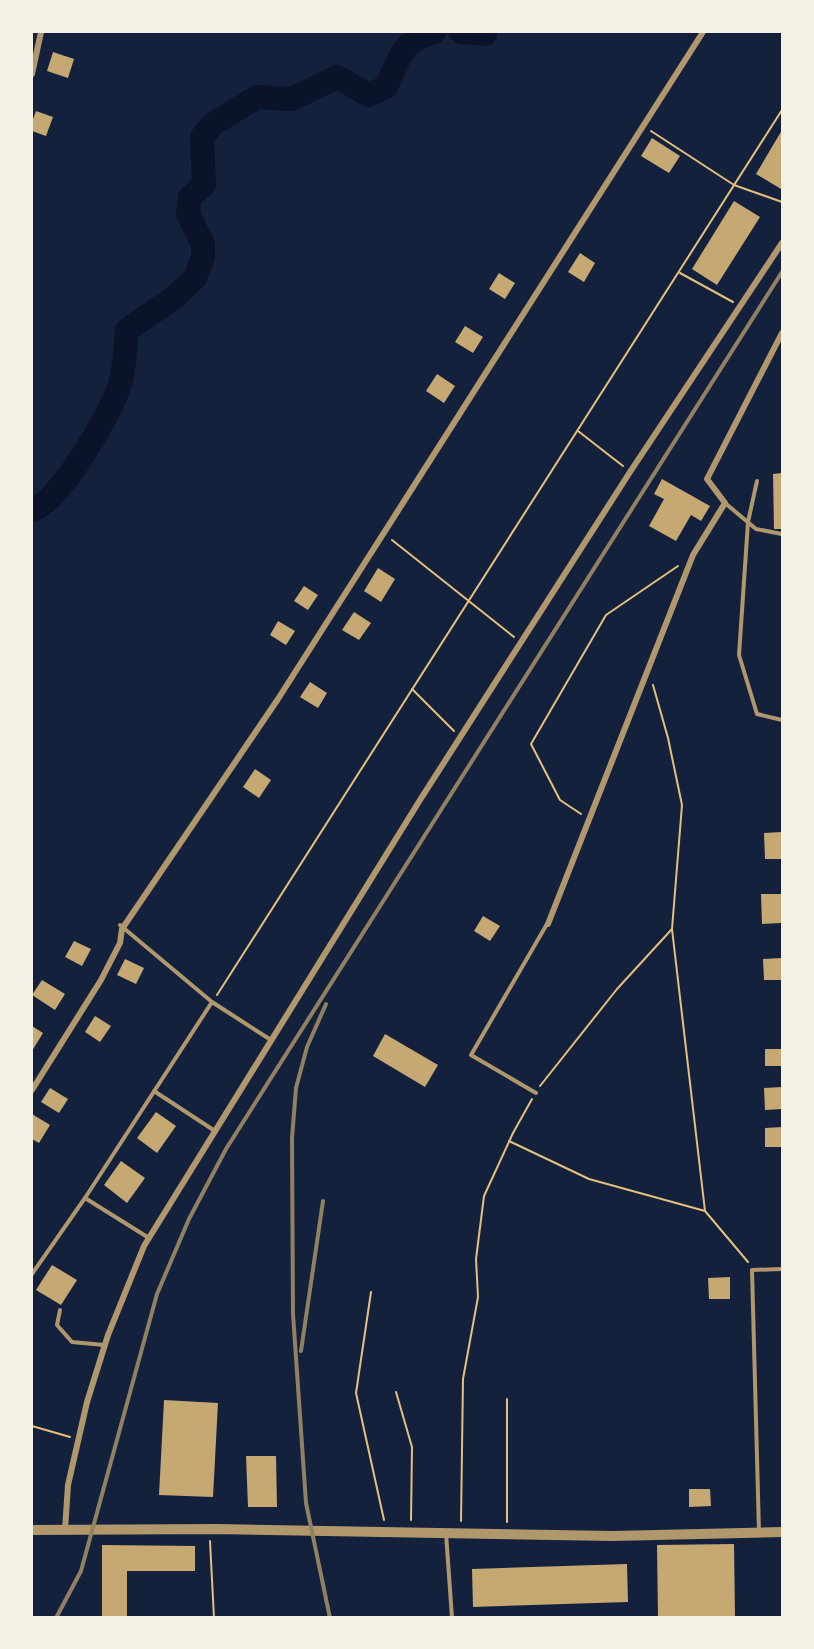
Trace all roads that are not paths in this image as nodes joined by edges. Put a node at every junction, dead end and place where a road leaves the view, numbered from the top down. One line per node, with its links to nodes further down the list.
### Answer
1 (41, 32): 3 (street)
2 (703, 32): 13 (street)
3 (32, 74)
4 (783, 243): 15 (street)
5 (783, 333): 6 (street)
6 (780, 342): 8 (street)
7 (757, 481): 9 (lane)
8 (725, 503): 9 (lane); 12 (street)
9 (747, 522): 10 (lane); 11 (lane)
10 (783, 534)
11 (783, 720)
12 (548, 924): 18 (lane)
13 (122, 926): 14 (lane); 16 (street)
14 (212, 1002): 15 (lane); 17 (lane)
15 (271, 1040): 19 (street)
16 (32, 1090)
17 (154, 1091): 19 (lane); 20 (lane)
18 (536, 1093)
19 (215, 1131): 21 (street)
20 (85, 1198): 21 (lane); 23 (lane)
21 (149, 1238): 25 (street)
22 (783, 1269): 30 (lane)
23 (32, 1274)
24 (60, 1310): 25 (lane)
25 (105, 1345): 27 (street)
26 (32, 1530): 27 (street)
27 (65, 1530): 29 (street)
28 (783, 1532): 30 (street)
29 (446, 1533): 30 (street); 31 (lane)
30 (759, 1533)
31 (452, 1617)

